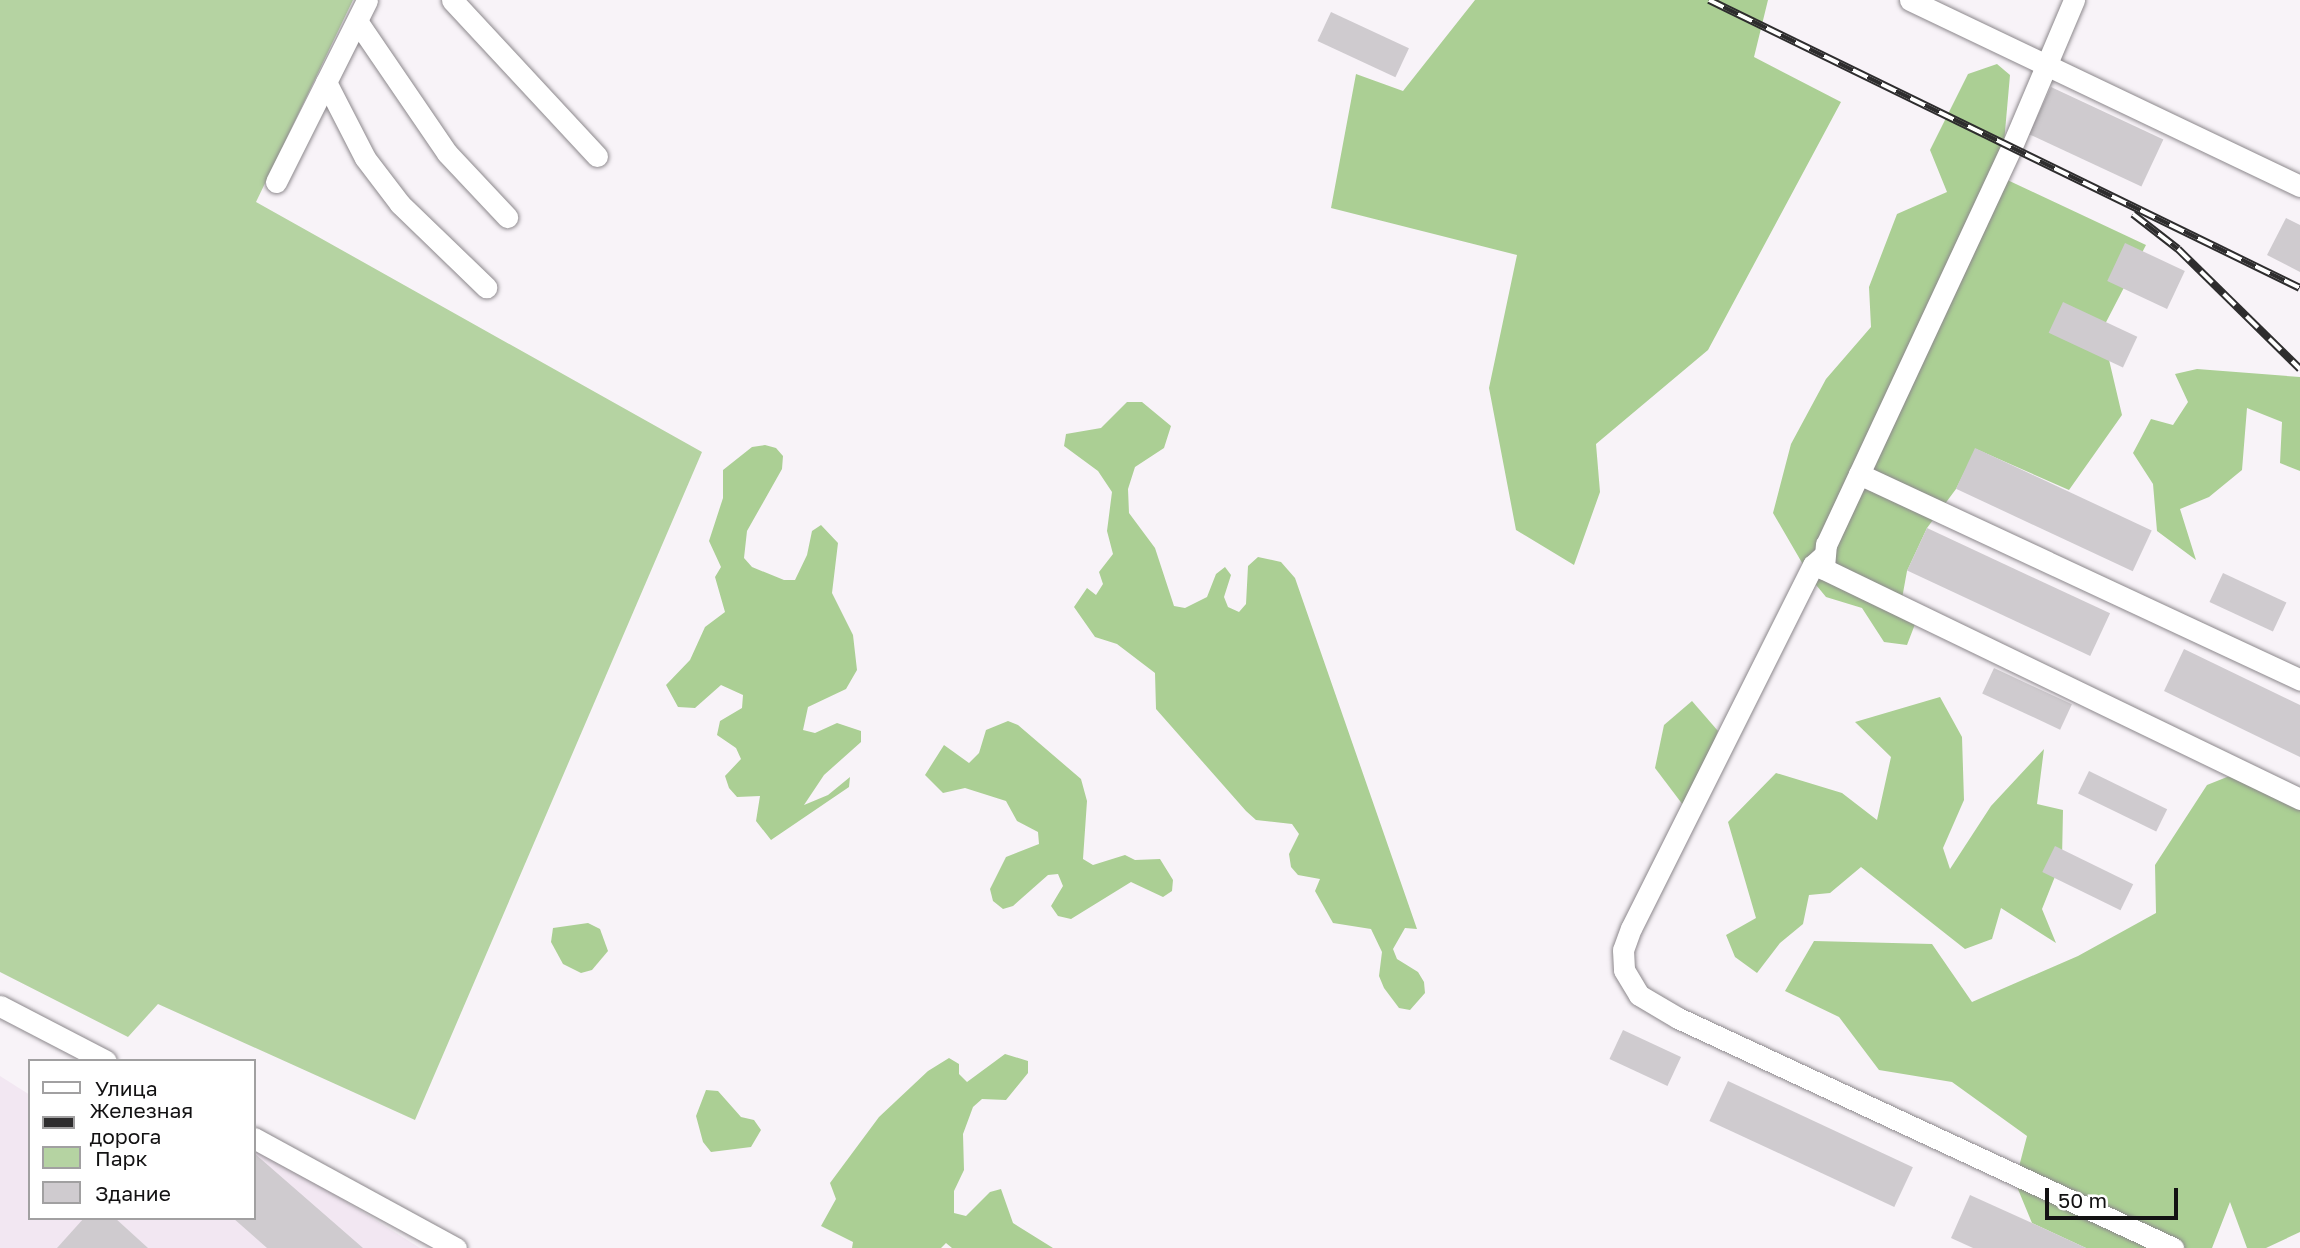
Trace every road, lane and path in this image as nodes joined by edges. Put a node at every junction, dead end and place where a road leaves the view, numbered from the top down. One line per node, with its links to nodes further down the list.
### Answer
1 (367, 0): 5 (street)
2 (452, 0): 8 (street)
3 (1910, 0): 6 (street)
4 (2074, 0): 6 (street)
5 (359, 24): 7 (street); 11 (street)
6 (2048, 66): 10 (street); 13 (street)
7 (326, 82): 9 (street); 12 (street)
8 (597, 156)
9 (276, 182)
10 (2300, 186)
11 (507, 217)
12 (486, 287)
13 (1859, 474): 14 (street); 15 (street)
14 (1822, 557): 16 (street); 21 (street)
15 (2300, 680)
16 (2300, 799)
17 (0, 1006): 18 (street)
18 (102, 1059)
19 (256, 1139): 20 (street)
20 (456, 1248)
21 (2173, 1248)

